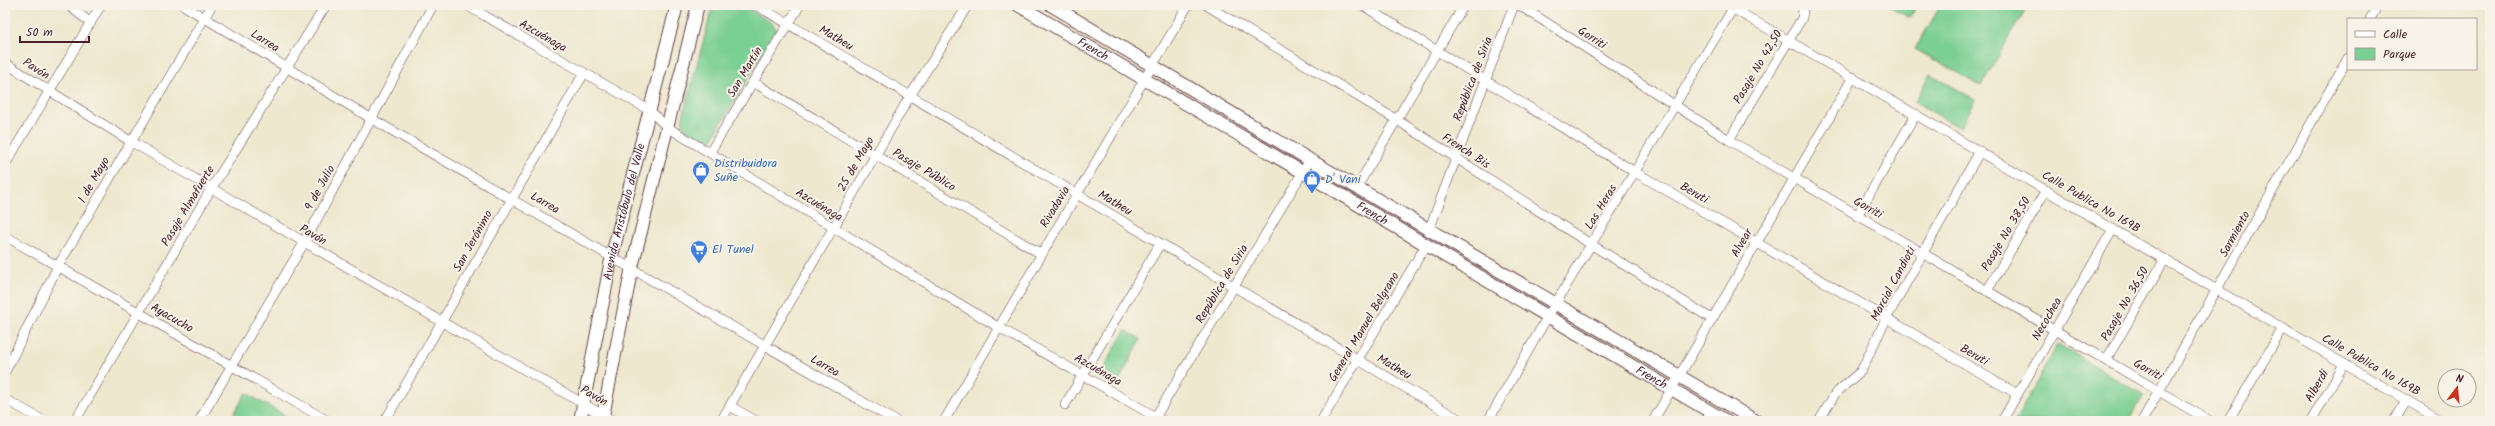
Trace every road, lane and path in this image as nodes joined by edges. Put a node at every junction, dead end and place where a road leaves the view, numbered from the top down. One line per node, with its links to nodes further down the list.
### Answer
1 (68, 5): 26 (street)
2 (101, 5): 26 (street)
3 (183, 5): 24 (street, Larrea)
4 (212, 5): 24 (street, 1 de Mayo)
5 (326, 5): 33 (street, Pasaje Almafuerte)
6 (433, 5): 44 (street, 9 de Julio)
7 (466, 5): 34 (street, Azcuénaga)
8 (676, 5): 42 (main road, Avenida Aristóbulo del Valle)
9 (698, 5): 46 (main road, Avenida Aristóbulo del Valle)
10 (756, 5): 27 (street, Matheu)
11 (800, 5): 27 (street, San Martín)
12 (968, 5): 40 (street, 25 de Mayo)
13 (1018, 5): 36 (main road, French)
14 (1051, 5): 32 (main road, French)
15 (1188, 5): 32 (street, Rivadavia)
16 (1206, 5): 45 (street, French Bis)
17 (1362, 5): 29 (street, Beruti)
18 (1464, 5): 29 (street)
19 (1514, 5): 37 (street, República de Siria)
20 (1519, 5): 41 (street, Gorriti)
21 (1801, 5): 28 (street, Pasaje No 42,50)
22 (2378, 5): 25 (street)
23 (1732, 6): 28 (street, Calle Publica No 169B); 41 (street, Las Heras)
24 (204, 18): 33 (street, Larrea); 48 (street, 1 de Mayo)
25 (2371, 18)
26 (90, 23): 39 (street)
27 (788, 24): 38 (street, San Martín); 40 (street, Matheu)
28 (1788, 40): 35 (street, Calle Publica No 169B); 47 (street, Pasaje No 42,50)
29 (1437, 50): 37 (street, Beruti); 45 (street)
30 (2347, 60): 80 (street, Sarmiento)
31 (5, 63): 39 (street, Pavón)
32 (1151, 65): 36 (street, Rivadavia); 53 (main road, French)
33 (287, 68): 44 (street, Larrea); 59 (street, Pasaje Almafuerte)
34 (584, 73): 42 (street, Azcuénaga); 62 (street, San Jerónimo)
35 (1853, 78): 43 (street, Calle Publica No 169B); 57 (street, Alvear)
36 (1143, 79): 55 (main road, French); 61 (street, Rivadavia)
37 (1486, 79): 52 (street, República de Siria); 56 (street, Beruti)
38 (753, 82): 50 (street, San Martín); 51 (street, Pasaje Público)
39 (49, 91): 48 (street, Pavón); 54 (street)
40 (910, 96): 51 (street, 25 de Mayo); 61 (street, Matheu)
41 (1674, 106): 47 (street, Gorriti); 56 (street, Las Heras)
42 (649, 110): 46 (street, Azcuénaga); 75 (main road, Avenida Aristóbulo del Valle)
43 (1916, 114): 49 (street, Calle Publica No 169B); 63 (street)
44 (372, 119): 62 (street, Larrea); 68 (street, 9 de Julio)
45 (1398, 120): 52 (street, French Bis); 58 (street)
46 (667, 127): 50 (street, Azcuénaga); 78 (main road, Avenida Aristóbulo del Valle)
47 (1729, 140): 57 (street, Gorriti)
48 (130, 141): 59 (street, Pavón); 77 (street, 1 de Mayo)
49 (1980, 151): 60 (street, Calle Publica No 169B); 73 (street, Marcial Candioti)
50 (710, 152): 64 (street, Azcuénaga)
51 (876, 155): 64 (street, 25 de Mayo); 74 (street, Pasaje Público)
52 (1456, 159): 66 (street, República de Siria); 72 (street, French Bis)
53 (1310, 160): 55 (street, República de Siria); 58 (main road, French)
54 (5, 165)
55 (1303, 172): 71 (main road, French); 79 (street, República de Siria)
56 (1635, 172): 69 (street, Beruti); 72 (street, Las Heras)
57 (1794, 178): 63 (street, Gorriti); 69 (street, Alvear)
58 (1357, 187): 66 (main road, French)
59 (211, 189): 68 (street, Pavón); 83 (street, Pasaje Almafuerte)
60 (2046, 190): 65 (street, Calle Publica No 169B); 81 (street, Pasaje No 38,50)
61 (1077, 194): 70 (street, Matheu); 74 (street, Rivadavia)
62 (511, 197): 75 (street, Larrea); 87 (street, San Jerónimo)
63 (1857, 216): 73 (street, Gorriti)
64 (833, 228): 88 (street, Azcuénaga); 91 (street, 25 de Mayo)
65 (2113, 229): 76 (street, Calle Publica No 169B); 90 (street, Necochea)
66 (1429, 230): 82 (main road, French)
67 (5, 236): 77 (street, Ayacucho)
68 (304, 243): 87 (street, Pavón); 95 (street, 9 de Julio)
69 (1755, 243): 85 (street, Alvear); 86 (street, Beruti)
70 (1160, 244): 79 (street, Matheu); 97 (street)
71 (1426, 245): 84 (main road, French); 92 (street, General Manuel Belgrano)
72 (1592, 245): 82 (street, Las Heras); 85 (street, French Bis)
73 (1922, 253): 81 (street, Gorriti); 86 (street, Marcial Candioti)
74 (1041, 254): 88 (street, Rivadavia)
75 (612, 255): 78 (street, Larrea); 104 (main road, Avenida Aristóbulo del Valle)
76 (2165, 259): 80 (street, Calle Publica No 169B); 93 (street, Pasaje No 36,50)
77 (58, 266): 83 (street, Ayacucho); 96 (street, 1 de Mayo)
78 (632, 267): 91 (street, Larrea); 107 (main road, Avenida Aristóbulo del Valle)
79 (1234, 287): 92 (street, Matheu); 108 (street, República de Siria)
80 (2218, 290): 89 (street, Calle Publica No 169B); 100 (street, Sarmiento)
81 (1987, 291): 90 (street, Gorriti)
82 (1556, 304): 84 (street, Las Heras); 98 (main road, French)
83 (138, 313): 95 (street, Ayacucho); 110 (street, Pasaje Almafuerte)
84 (1548, 316): 99 (main road, French); 121 (street, Las Heras)
85 (1712, 319): 98 (street, Alvear)
86 (1886, 319): 101 (street, Beruti); 125 (street, Marcial Candioti)
87 (441, 322): 104 (street, Pavón); 113 (street, San Jerónimo)
88 (998, 326): 97 (street, Azcuénaga); 118 (street, Rivadavia)
89 (2283, 328): 94 (street, Calle Publica No 169B); 129 (street)
90 (2054, 330): 93 (street, Gorriti); 101 (street, Necochea)
91 (765, 345): 106 (street, 25 de Mayo); 117 (street, Larrea)
92 (1358, 359): 119 (street, General Manuel Belgrano); 120 (street, Matheu)
93 (2106, 360): 100 (street, Gorriti)
94 (2344, 364): 103 (street, Calle Publica No 169B); 130 (street, Alberdi)
95 (230, 365): 111 (street, 9 de Julio); 112 (street, Ayacucho)
96 (5, 372)
97 (1083, 374): 105 (street); 108 (street, Azcuénaga)
98 (1679, 376): 99 (street, Alvear); 124 (main road, French)
99 (1672, 389): 122 (street, Alvear); 123 (main road, French)
100 (2159, 391): 127 (street, Sarmiento); 128 (street, Gorriti)
101 (2017, 394): 126 (street, Necochea)
102 (5, 399): 109 (street)
103 (2406, 400): 131 (street); 132 (street, Calle Publica No 169B)
104 (583, 404): 107 (street, Pavón); 114 (main road, Avenida Aristóbulo del Valle)
105 (1065, 405)
106 (730, 406): 115 (street, 25 de Mayo); 116 (street)
107 (606, 419)
108 (1157, 420)
109 (44, 421)
110 (75, 421)
111 (199, 421)
112 (328, 421)
113 (385, 421)
114 (580, 421)
115 (721, 421)
116 (756, 421)
117 (896, 421)
118 (944, 421)
119 (1321, 421)
120 (1462, 421)
121 (1488, 421)
122 (1653, 421)
123 (1726, 421)
124 (1756, 421)
125 (1819, 421)
126 (2002, 421)
127 (2142, 421)
128 (2210, 421)
129 (2228, 421)
130 (2311, 421)
131 (2394, 421)
132 (2442, 421)

